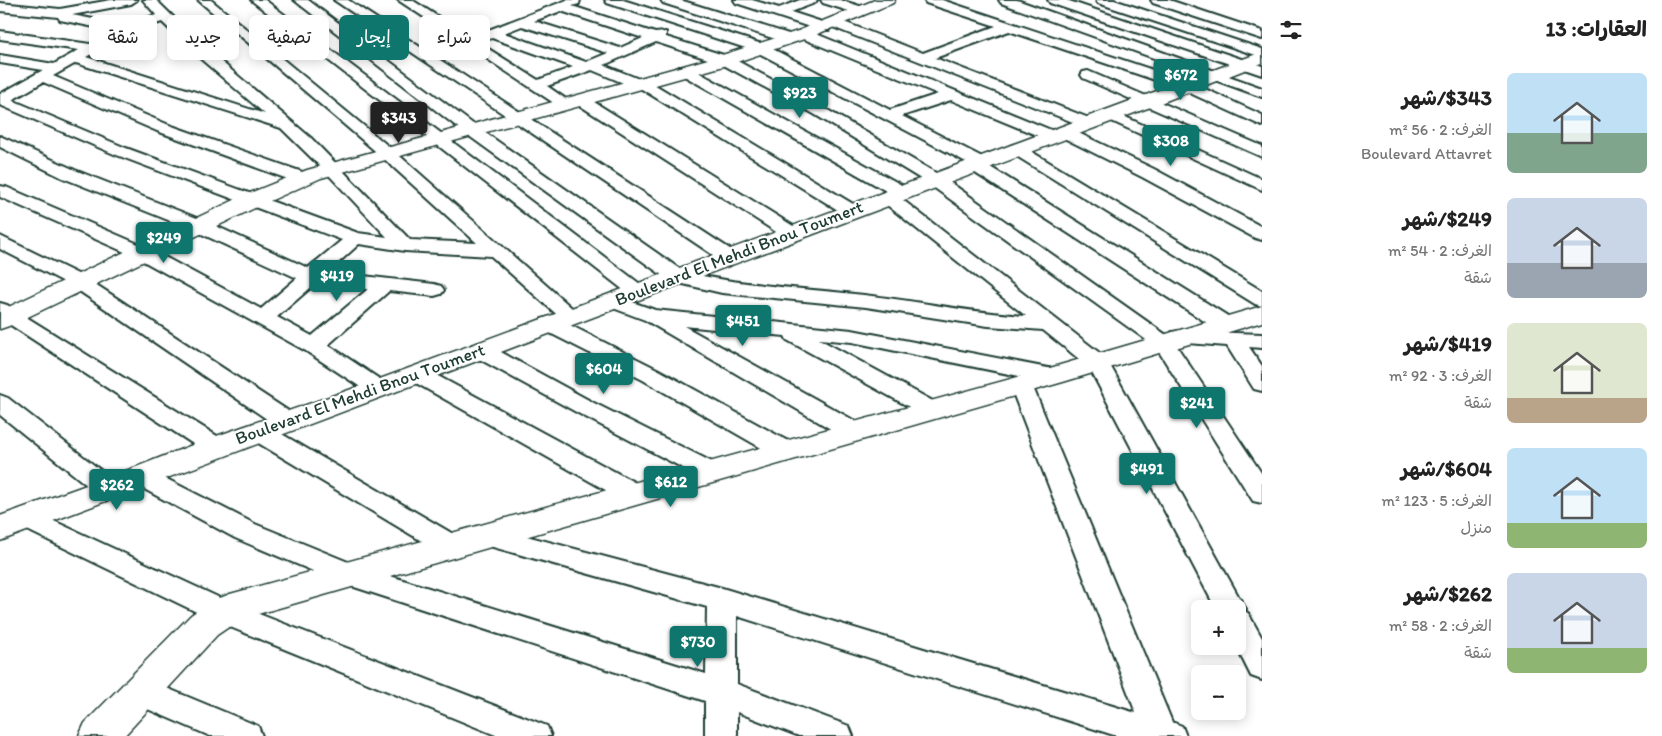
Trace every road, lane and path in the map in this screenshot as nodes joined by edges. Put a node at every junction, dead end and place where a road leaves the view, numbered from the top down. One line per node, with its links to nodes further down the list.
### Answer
1 (131, 0): 25 (street)
2 (149, 0): 27 (street)
3 (204, 0): 79 (street)
4 (256, 0): 75 (street)
5 (300, 0): 73 (street)
6 (340, 0): 69 (street)
7 (404, 0): 26 (street)
8 (578, 0): 21 (street)
9 (611, 0): 32 (street)
10 (667, 0): 38 (street)
11 (740, 0): 24 (street)
12 (811, 0): 24 (street)
13 (827, 0): 23 (street)
14 (888, 0): 23 (street)
15 (930, 0): 34 (street)
16 (1006, 0): 56 (street)
17 (1054, 0): 50 (street)
18 (1102, 0): 50 (street)
19 (1157, 0): 37 (street)
20 (0, 7): 22 (street)
21 (561, 7): 31 (street); 40 (street)
22 (26, 10): 25 (street); 30 (street)
23 (862, 11): 33 (street)
24 (781, 12): 33 (street)
25 (61, 15): 29 (street); 39 (street)
26 (427, 15)
27 (163, 17): 28 (street); 72 (street)
28 (157, 19)
29 (89, 21)
30 (0, 22)
31 (523, 22): 35 (street); 44 (street)
32 (687, 24): 40 (street); 42 (street)
33 (829, 25): 38 (street); 47 (street)
34 (1007, 27): 47 (street); 56 (street)
35 (491, 33): 51 (street)
36 (0, 35): 39 (street)
37 (1262, 35)
38 (797, 36): 42 (street); 62 (street)
39 (17, 37): 41 (street)
40 (656, 37): 44 (street); 49 (street)
41 (89, 48)
42 (760, 48): 49 (street); 68 (street)
43 (89, 50): 46 (street)
44 (620, 52): 51 (street)
45 (490, 55): 59 (street)
46 (75, 58): 52 (street); 72 (street)
47 (922, 58): 71 (street)
48 (0, 59): 52 (street)
49 (725, 60): 53 (street); 83 (street)
50 (1257, 61): 56 (street, Boulevard El Mehdi Bnou Toumert)
51 (589, 66): 57 (street); 59 (street)
52 (56, 68): 55 (street)
53 (684, 70): 57 (street); 86 (street)
54 (1088, 75): 65 (street)
55 (41, 76): 60 (street); 82 (street)
56 (1196, 82): 61 (street); 65 (street, Boulevard El Mehdi Bnou Toumert); 66 (street); 70 (street)
57 (640, 83): 64 (street); 88 (street)
58 (0, 85): 60 (street)
59 (537, 85): 64 (street)
60 (20, 88): 63 (street)
61 (1262, 93)
62 (951, 95): 68 (street); 74 (street)
63 (0, 100): 87 (street)
64 (573, 102): 69 (street); 90 (street)
65 (1146, 102): 67 (street, Boulevard El Mehdi Bnou Toumert); 78 (street)
66 (1262, 106)
67 (1110, 115): 71 (street, Boulevard El Mehdi Bnou Toumert); 84 (street)
68 (890, 116): 80 (street)
69 (517, 117): 73 (street); 97 (street)
70 (1262, 121)
71 (1088, 123): 74 (street, Boulevard El Mehdi Bnou Toumert)
72 (290, 128): 81 (street)
73 (471, 130): 75 (street); 99 (street)
74 (1058, 134): 77 (street, Boulevard El Mehdi Bnou Toumert); 91 (street)
75 (437, 140): 79 (street); 103 (street)
76 (0, 141): 89 (street)
77 (1016, 149): 80 (street, Boulevard El Mehdi Bnou Toumert); 104 (street)
78 (1262, 152)
79 (387, 153): 81 (street); 95 (street)
80 (978, 164): 83 (street, Boulevard El Mehdi Bnou Toumert); 113 (street)
81 (332, 168): 82 (street); 94 (street)
82 (302, 178): 87 (street)
83 (935, 180): 86 (street, Boulevard El Mehdi Bnou Toumert); 114 (street)
84 (1262, 185)
85 (0, 191): 96 (street)
86 (895, 195): 88 (street, Boulevard El Mehdi Bnou Toumert); 111 (street)
87 (253, 200): 89 (street); 92 (street)
88 (852, 211): 90 (street, Boulevard El Mehdi Bnou Toumert)
89 (200, 226): 96 (street); 98 (street)
90 (791, 233): 97 (street, Boulevard El Mehdi Bnou Toumert)
91 (1262, 234)
92 (355, 238): 94 (street); 98 (street)
93 (0, 242): 100 (street)
94 (405, 245): 95 (street)
95 (495, 250): 110 (street)
96 (143, 253): 100 (street); 109 (street)
97 (729, 257): 99 (street, Boulevard El Mehdi Bnou Toumert)
98 (309, 276): 101 (street); 109 (street)
99 (677, 277): 103 (street, Boulevard El Mehdi Bnou Toumert); 111 (street)
100 (79, 282): 107 (street); 126 (street)
101 (383, 286): 102 (street); 116 (street)
102 (434, 290)
103 (637, 291): 105 (street, Boulevard El Mehdi Bnou Toumert)
104 (1262, 300)
105 (612, 301): 108 (street); 110 (street, Boulevard El Mehdi Bnou Toumert)
106 (1262, 314): 113 (street)
107 (4, 315): 129 (street)
108 (652, 316): 112 (street); 128 (street)
109 (263, 318): 116 (street)
110 (560, 320): 117 (street, Boulevard El Mehdi Bnou Toumert); 130 (street)
111 (1049, 324): 118 (street)
112 (788, 331): 120 (street); 125 (street)
113 (1230, 332): 114 (street); 115 (street); 121 (street)
114 (1172, 340): 118 (street); 135 (street)
115 (1262, 341)
116 (314, 346): 123 (street)
117 (480, 350): 119 (street, Boulevard El Mehdi Bnou Toumert); 131 (street)
118 (1098, 363): 120 (street); 141 (street)
119 (417, 374): 123 (street, Boulevard El Mehdi Bnou Toumert); 134 (street)
120 (1053, 376): 122 (street)
121 (1262, 384)
122 (1021, 385): 125 (street); 152 (street)
123 (379, 388): 126 (street, Boulevard El Mehdi Bnou Toumert)
124 (0, 402): 133 (street)
125 (932, 410): 128 (street)
126 (288, 422): 127 (street, Boulevard El Mehdi Bnou Toumert)
127 (259, 432): 129 (street, Boulevard El Mehdi Bnou Toumert); 138 (street)
128 (855, 432): 130 (street)
129 (216, 447): 132 (street, Boulevard El Mehdi Bnou Toumert)
130 (786, 451): 131 (street)
131 (711, 472): 134 (street)
132 (142, 477): 133 (street, Boulevard El Mehdi Bnou Toumert); 139 (street)
133 (108, 489): 136 (street, Boulevard El Mehdi Bnou Toumert)
134 (634, 494): 137 (street)
135 (1262, 494)
136 (14, 524): 142 (street)
137 (485, 535): 138 (street); 140 (street)
138 (450, 545): 139 (street)
139 (349, 574): 142 (street); 146 (street)
140 (722, 600): 146 (street); 152 (street)
141 (1226, 600)
142 (223, 612): 145 (street); 149 (street)
143 (1246, 636): 144 (street)
144 (1262, 667)
145 (140, 690): 147 (street); 148 (street)
146 (721, 692): 150 (street); 151 (street)
147 (99, 736)
148 (246, 736)
149 (535, 736)
150 (721, 736)
151 (837, 736)
152 (1164, 736)

